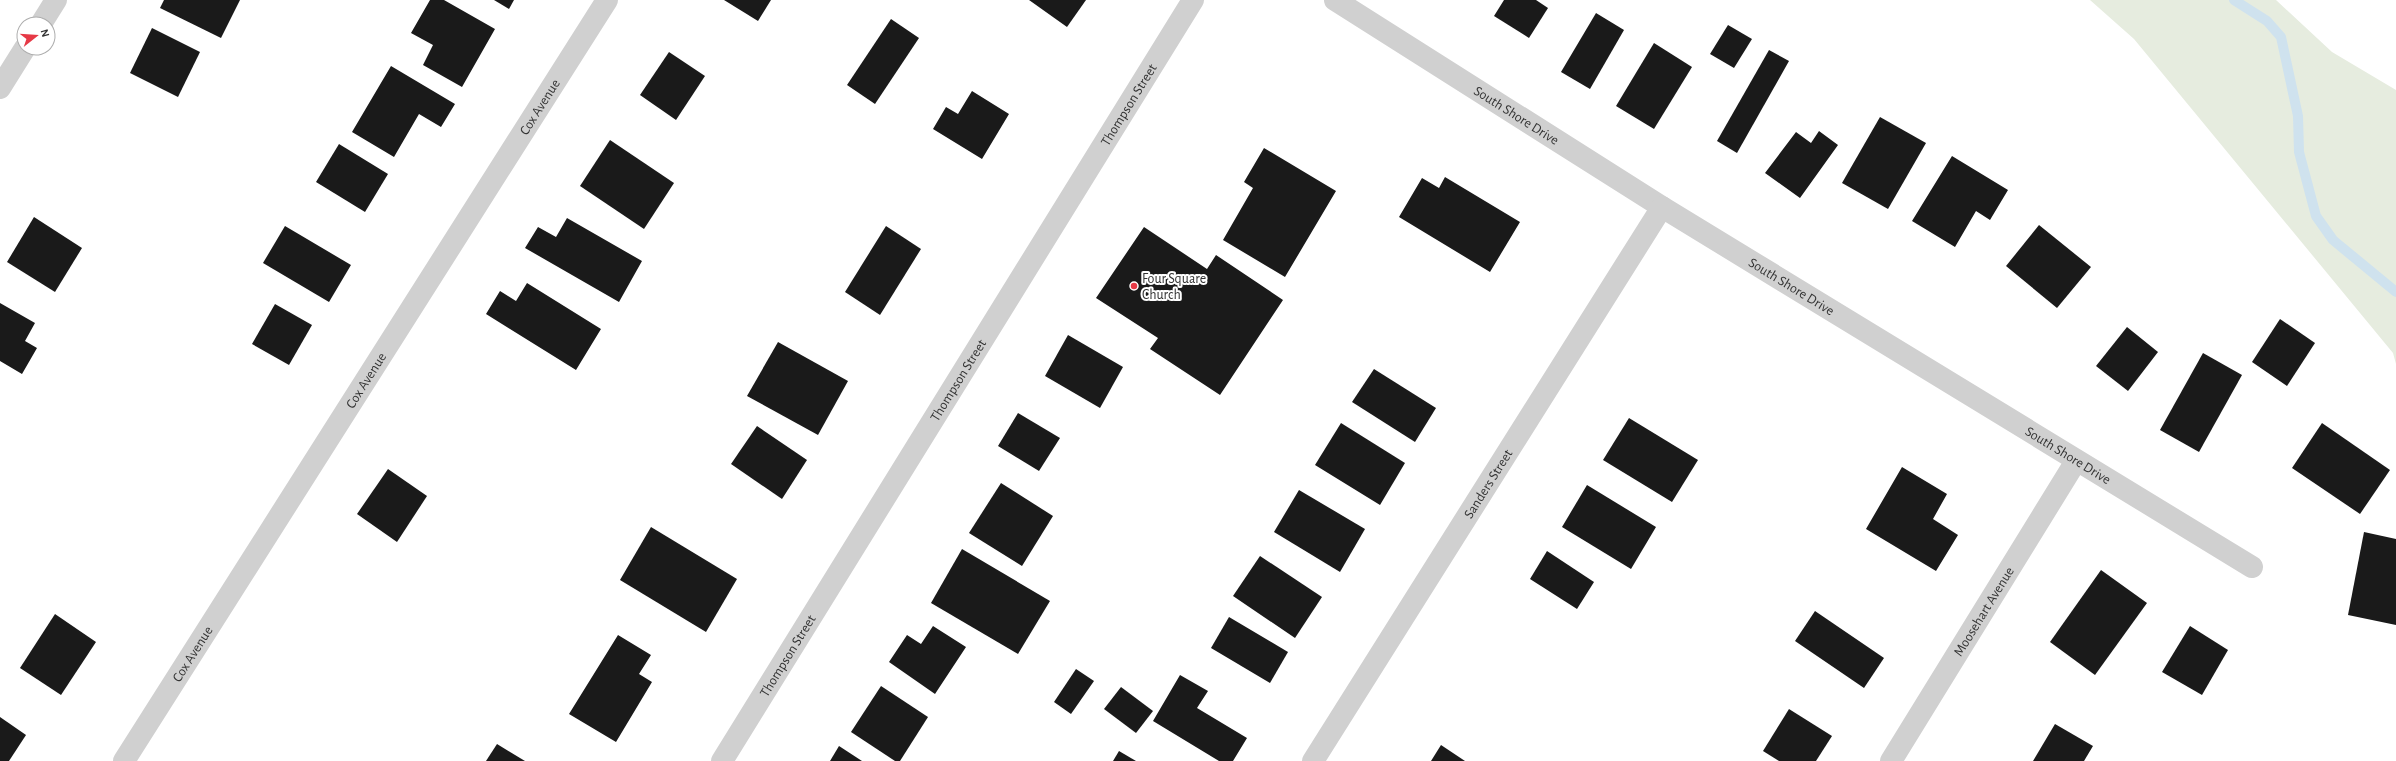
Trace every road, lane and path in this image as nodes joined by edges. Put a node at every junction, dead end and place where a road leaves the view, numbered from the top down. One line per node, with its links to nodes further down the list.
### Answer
1 (56, 0): 5 (street)
2 (607, 0): 11 (street, Cox Avenue)
3 (1193, 0): 12 (street, Thompson Street)
4 (1336, 0): 8 (street, South Shore Drive)
5 (46, 16)
6 (20, 56): 7 (street)
7 (0, 88)
8 (1662, 207): 9 (street, South Shore Drive); 13 (street, Sanders Street)
9 (2076, 461): 10 (street, South Shore Drive); 14 (street, Moosehart Avenue)
10 (2252, 567)
11 (124, 761)
12 (722, 761)
13 (1313, 761)
14 (1891, 761)

